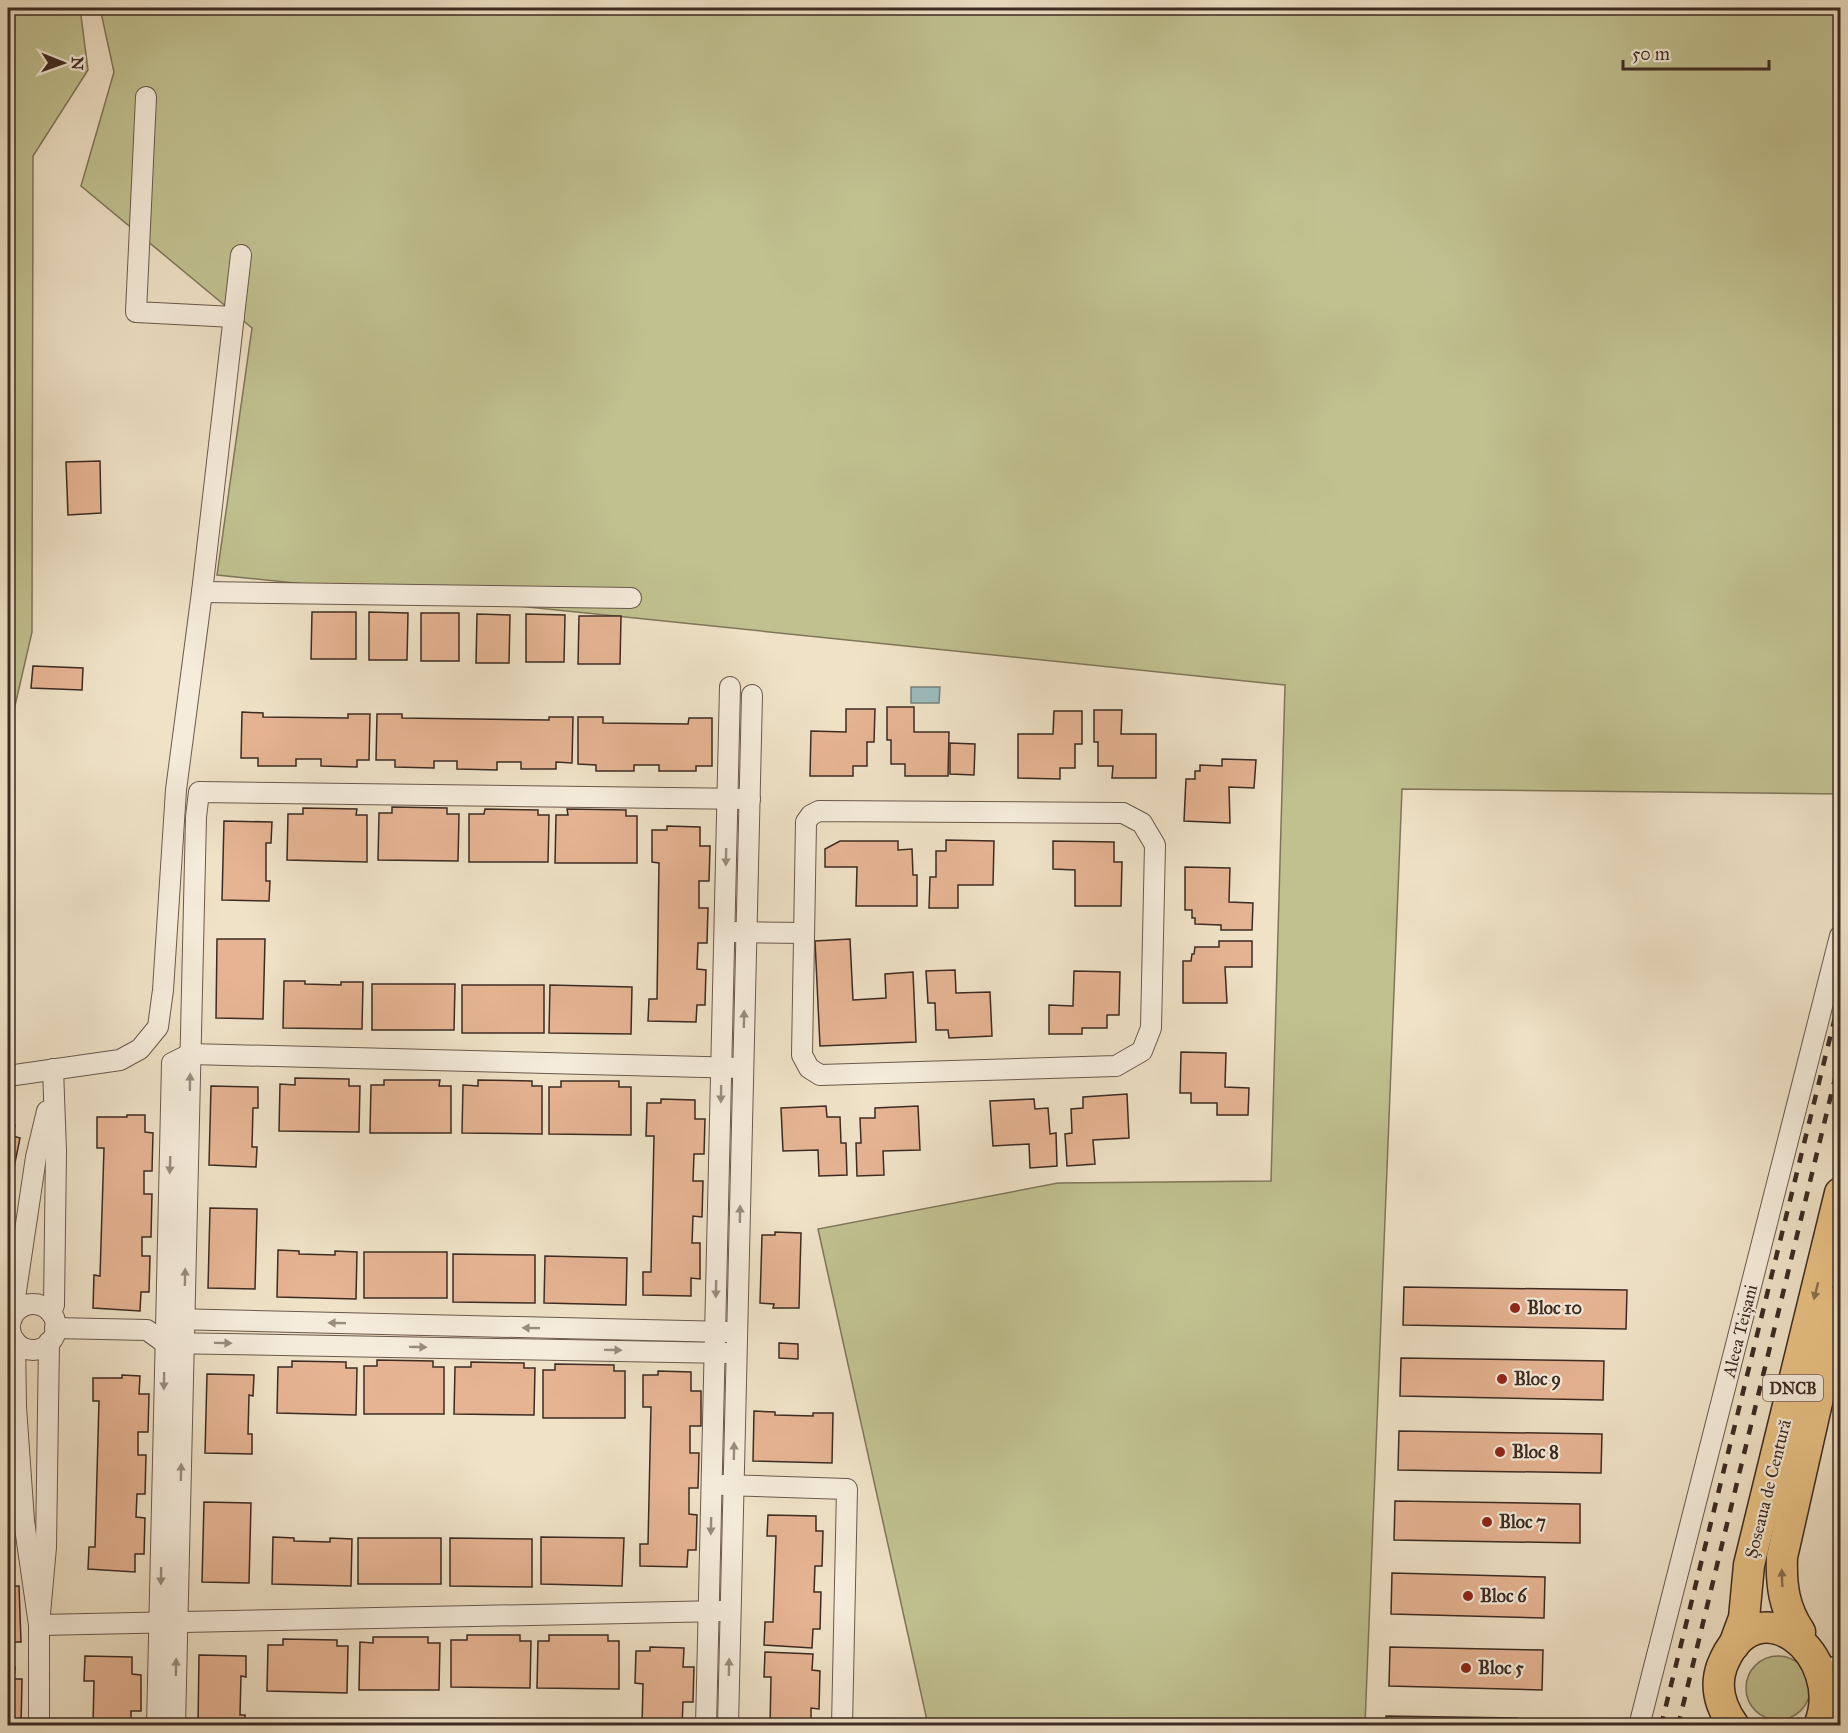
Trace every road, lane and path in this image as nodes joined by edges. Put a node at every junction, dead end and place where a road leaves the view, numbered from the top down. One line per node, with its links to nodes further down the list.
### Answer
1 (146, 97): 3 (street)
2 (241, 255): 3 (street)
3 (234, 317): 4 (street)
4 (202, 592): 5 (street); 18 (street)
5 (631, 598)
6 (730, 687): 8 (street)
7 (752, 695): 9 (street)
8 (728, 798): 9 (street); 10 (street, one-way to 10); 14 (street)
9 (750, 799): 11 (street)
10 (724, 932): 11 (street); 15 (street)
11 (746, 933): 12 (street); 16 (street, one-way to 11)
12 (804, 933): 12 (street)
13 (1840, 936): 46 (street, Aleea Teișani)
14 (190, 1054): 15 (street); 22 (street)
15 (721, 1067): 16 (street); 27 (street, one-way to 27)
16 (743, 1068): 25 (street, one-way to 16)
17 (8, 1076): 18 (street)
18 (54, 1076): 21 (street); 23 (street)
19 (1840, 1193): 37 (main road, Șoseaua de Centură / DNCB, one-way to 37)
20 (1840, 1301): 36 (main road, Șoseaua de Centură / DNCB, one-way to 20)
21 (12, 1318): 23 (street); 26 (street)
22 (175, 1319): 24 (street); 27 (street, one-way to 22); 28 (street)
23 (52, 1328): 24 (street); 26 (street); 35 (street)
24 (147, 1330): 28 (street)
25 (737, 1333): 27 (street); 29 (street)
26 (15, 1341): 35 (street)
27 (715, 1342): 28 (street, one-way to 27); 29 (street); 30 (street)
28 (175, 1343): 34 (street)
29 (736, 1353): 31 (street, one-way to 29)
30 (712, 1484): 31 (street); 32 (street, one-way to 32)
31 (733, 1485): 33 (street); 45 (street)
32 (709, 1611): 33 (street); 34 (street); 43 (street)
33 (730, 1611): 44 (street, one-way to 33)
34 (169, 1622): 35 (street); 41 (street); 42 (street, one-way to 34)
35 (39, 1625): 40 (street)
36 (1800, 1632): 37 (main road, DNCB); 38 (main road, DNCB)
37 (1734, 1646): 39 (main road, DNCB)
38 (1837, 1676): 47 (main road, DNCB)
39 (1727, 1721)
40 (39, 1725)
41 (157, 1725)
42 (175, 1725)
43 (706, 1725)
44 (728, 1725)
45 (842, 1725)
46 (1639, 1725)
47 (1819, 1725)

